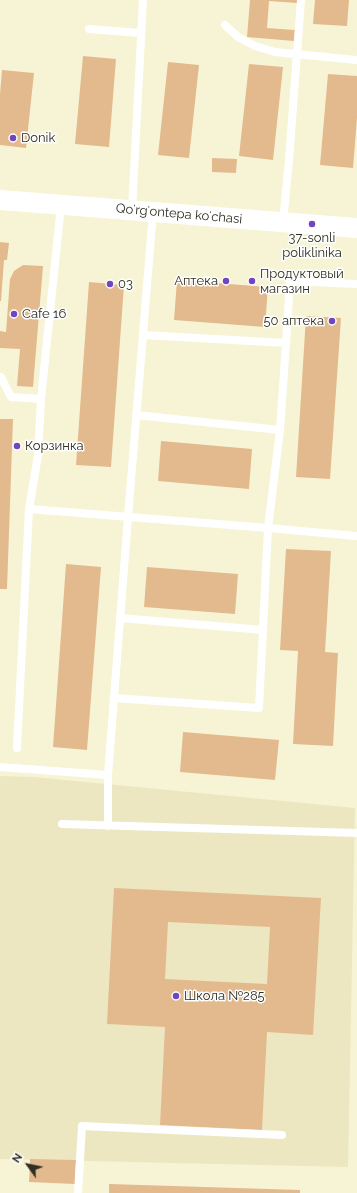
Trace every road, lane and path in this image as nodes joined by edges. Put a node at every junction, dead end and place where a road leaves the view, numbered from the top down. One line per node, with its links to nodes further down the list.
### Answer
1 (143, 0): 5 (lane)
2 (301, 0): 6 (lane)
3 (225, 25): 6 (lane)
4 (89, 29): 5 (lane)
5 (140, 33): 10 (lane)
6 (297, 55): 7 (lane); 12 (lane)
7 (357, 60)
8 (0, 200): 9 (street, Qoʻrgʻontepa koʻchasi)
9 (61, 204): 10 (street, Qoʻrgʻontepa koʻchasi); 18 (lane)
10 (132, 210): 11 (street, Qoʻrgʻontepa koʻchasi)
11 (154, 212): 12 (street, Qoʻrgʻontepa koʻchasi); 15 (lane)
12 (283, 222): 13 (street, Qoʻrgʻontepa koʻchasi)
13 (357, 228)
14 (357, 284): 16 (lane)
15 (143, 335): 16 (lane); 19 (lane)
16 (286, 343): 20 (lane)
17 (0, 377): 18 (lane)
18 (40, 399): 21 (lane)
19 (136, 415): 20 (lane); 22 (lane)
20 (280, 430): 23 (lane)
21 (29, 509): 22 (lane); 28 (lane)
22 (128, 517): 23 (lane); 25 (lane)
23 (268, 528): 24 (lane); 26 (lane)
24 (357, 536)
25 (120, 618): 26 (lane); 27 (lane)
26 (263, 630): 27 (lane)
27 (114, 698): 30 (lane)
28 (17, 748)
29 (0, 767): 30 (lane)
30 (108, 775): 32 (lane)
31 (62, 824): 32 (lane)
32 (108, 826): 33 (lane)
33 (357, 833)
34 (282, 1135): 35 (lane)
35 (78, 1193)

